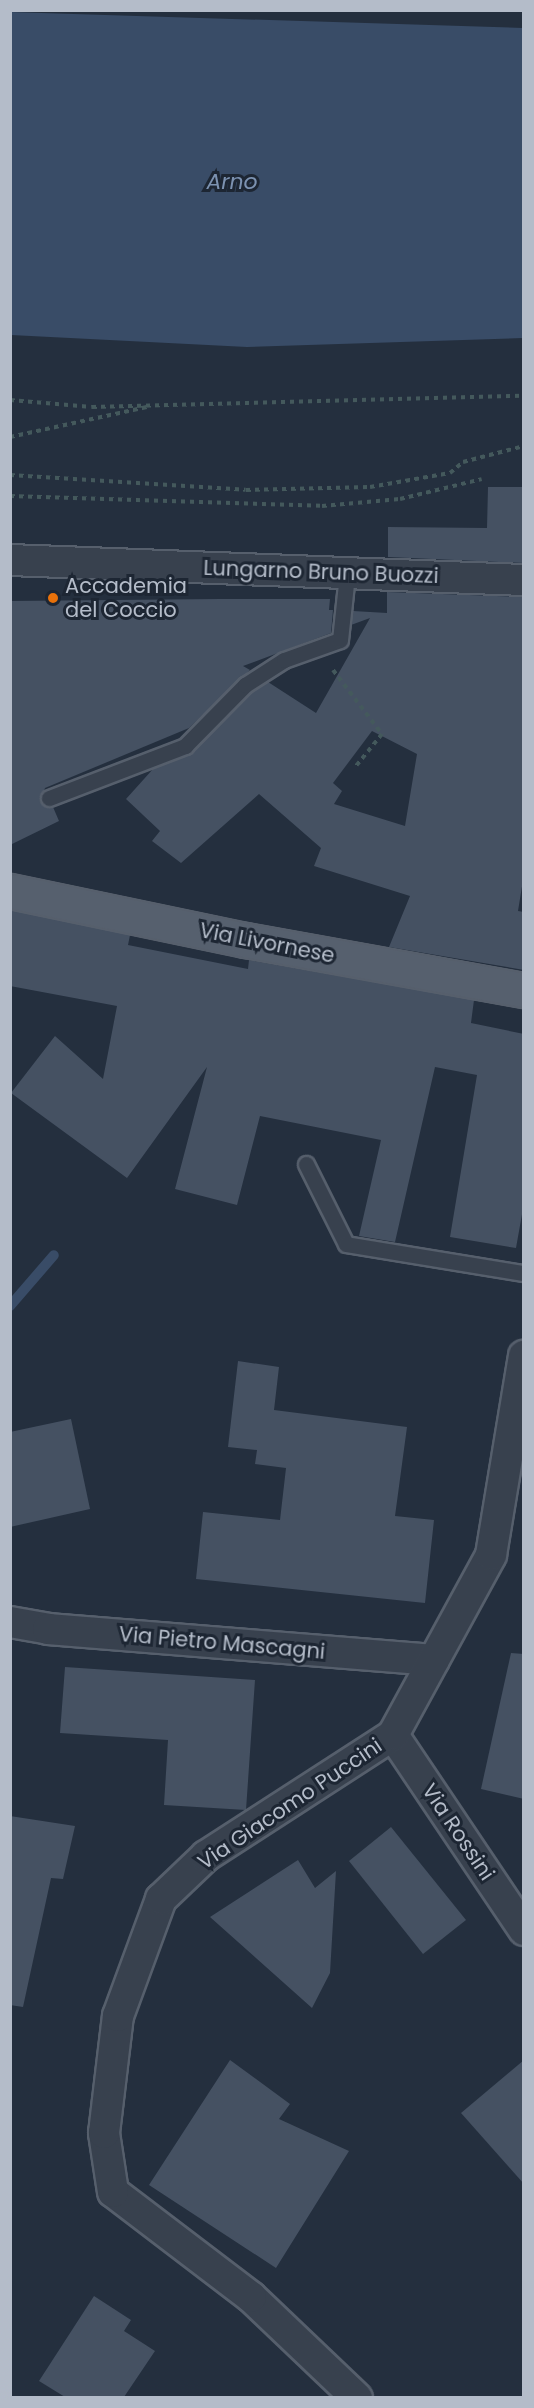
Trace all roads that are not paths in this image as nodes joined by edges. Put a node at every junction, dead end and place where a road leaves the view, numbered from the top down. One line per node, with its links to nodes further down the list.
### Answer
1 (10, 560): 2 (street, Lungarno Bruno Buozzi)
2 (346, 574): 3 (street, Lungarno Bruno Buozzi); 4 (lane)
3 (524, 580)
4 (49, 798)
5 (10, 891): 6 (main road, Via Livornese)
6 (524, 990)
7 (306, 1164): 8 (lane)
8 (524, 1273)
9 (524, 1356): 11 (street, Via Giacomo Puccini)
10 (10, 1622): 11 (street, Via Pietro Mascagni)
11 (434, 1660): 12 (street, Via Giacomo Puccini)
12 (393, 1735): 13 (street, Via Rossini); 14 (street, Via Giacomo Puccini)
13 (524, 1930)
14 (357, 2397)

